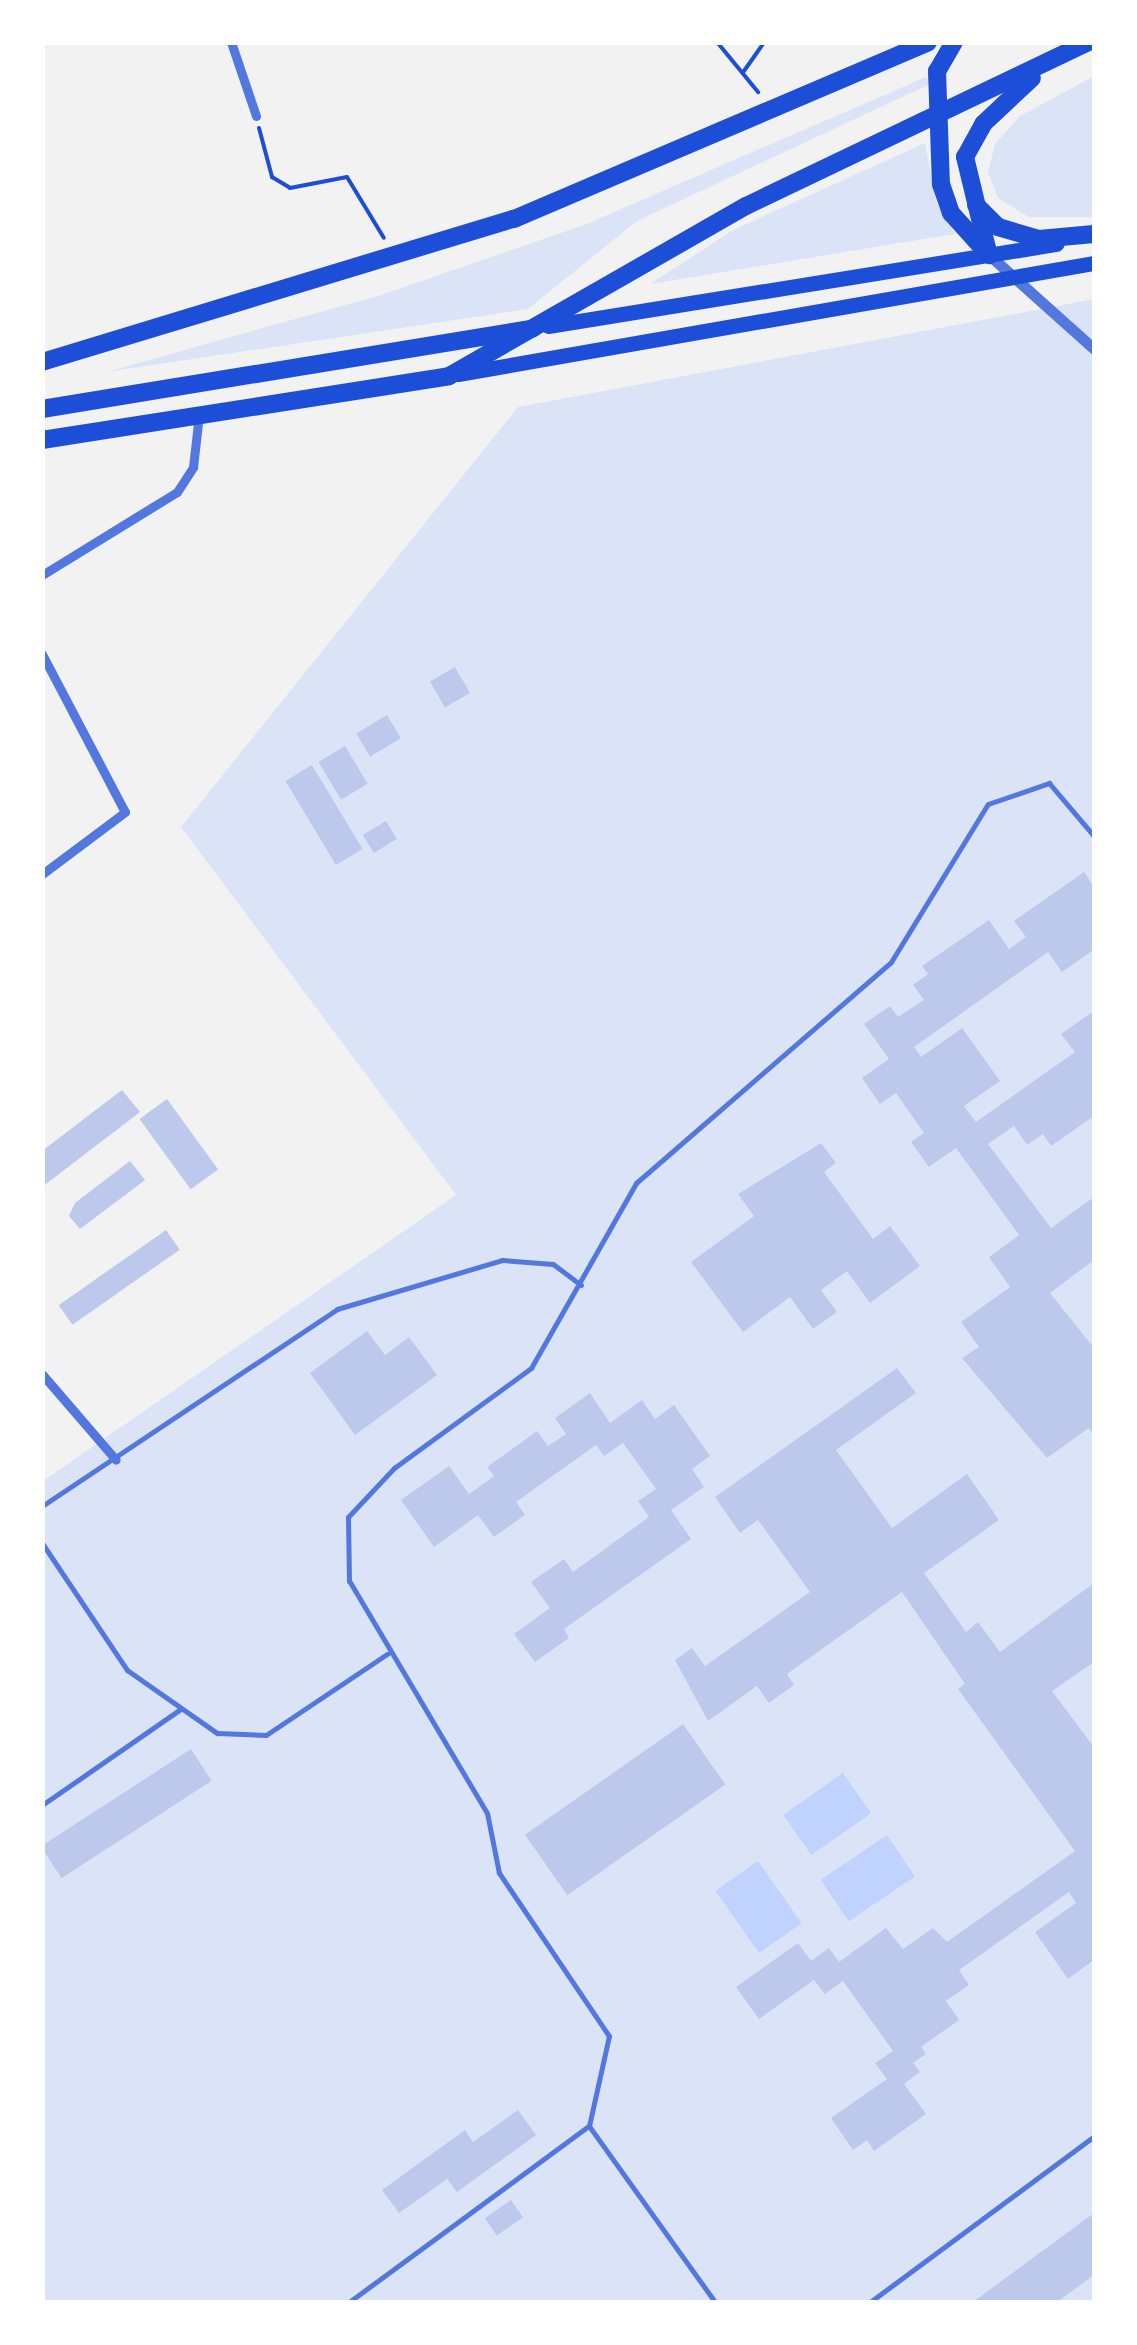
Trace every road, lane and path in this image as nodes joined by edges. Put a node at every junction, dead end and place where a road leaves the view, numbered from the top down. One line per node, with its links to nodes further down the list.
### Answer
1 (232, 42): 11 (street)
2 (717, 42): 8 (path)
3 (764, 42): 8 (path)
4 (928, 42): 9 (highway)
5 (954, 42): 10 (highway)
6 (1089, 42): 7 (highway)
7 (1052, 62): 10 (highway); 12 (highway)
8 (744, 71): 9 (path)
9 (768, 114): 15 (highway)
10 (940, 114): 14 (highway); 18 (highway)
11 (256, 116): 15 (path)
12 (974, 203): 13 (highway); 14 (highway)
13 (1094, 236): 14 (highway)
14 (989, 255): 17 (street); 18 (highway)
15 (398, 259): 20 (highway)
16 (1094, 263): 17 (highway)
17 (1010, 278): 19 (street); 21 (highway)
18 (548, 326): 21 (highway); 22 (highway)
19 (1094, 350)
20 (42, 362)
21 (449, 376): 23 (highway)
22 (42, 409)
23 (199, 414): 24 (highway); 25 (street)
24 (42, 440)
25 (42, 575)
26 (42, 654): 28 (street)
27 (1094, 836): 29 (lane)
28 (42, 874)
29 (581, 1285): 31 (lane); 34 (lane)
30 (42, 1374): 31 (street)
31 (116, 1460): 32 (lane)
32 (42, 1506)
33 (42, 1544): 35 (lane)
34 (388, 1653): 35 (lane); 37 (lane)
35 (180, 1710): 36 (lane)
36 (42, 1805)
37 (589, 2126): 39 (lane); 40 (lane)
38 (1094, 2136): 41 (lane)
39 (349, 2302)
40 (714, 2302)
41 (870, 2302)

